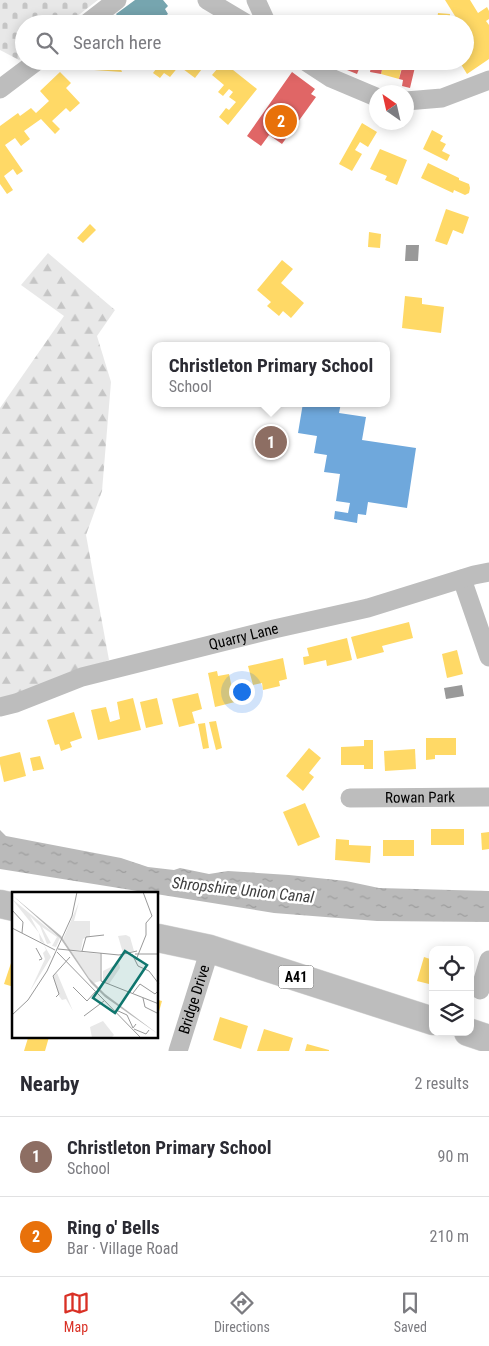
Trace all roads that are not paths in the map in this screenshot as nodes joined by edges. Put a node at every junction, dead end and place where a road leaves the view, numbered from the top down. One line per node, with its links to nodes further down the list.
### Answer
1 (117, 0): 4 (street)
2 (207, 0): 5 (street)
3 (256, 0): 6 (street)
4 (98, 15)
5 (232, 15)
6 (263, 15)
7 (25, 70): 10 (street)
8 (319, 70): 11 (street)
9 (489, 80): 12 (street)
10 (0, 89)
11 (369, 95)
12 (414, 100)
13 (489, 572): 14 (street, Quarry Lane)
14 (462, 579): 15 (street); 16 (street, Quarry Lane)
15 (489, 657)
16 (0, 706)
17 (489, 797): 18 (street, Rowan Park)
18 (350, 798)
19 (159, 938): 20 (highway, A41)
20 (210, 949): 23 (highway, A41); 26 (street, Bridge Drive)
21 (489, 960): 22 (street)
22 (480, 990)
23 (429, 1020)
24 (474, 1034): 25 (highway)
25 (489, 1039)
26 (178, 1051)

